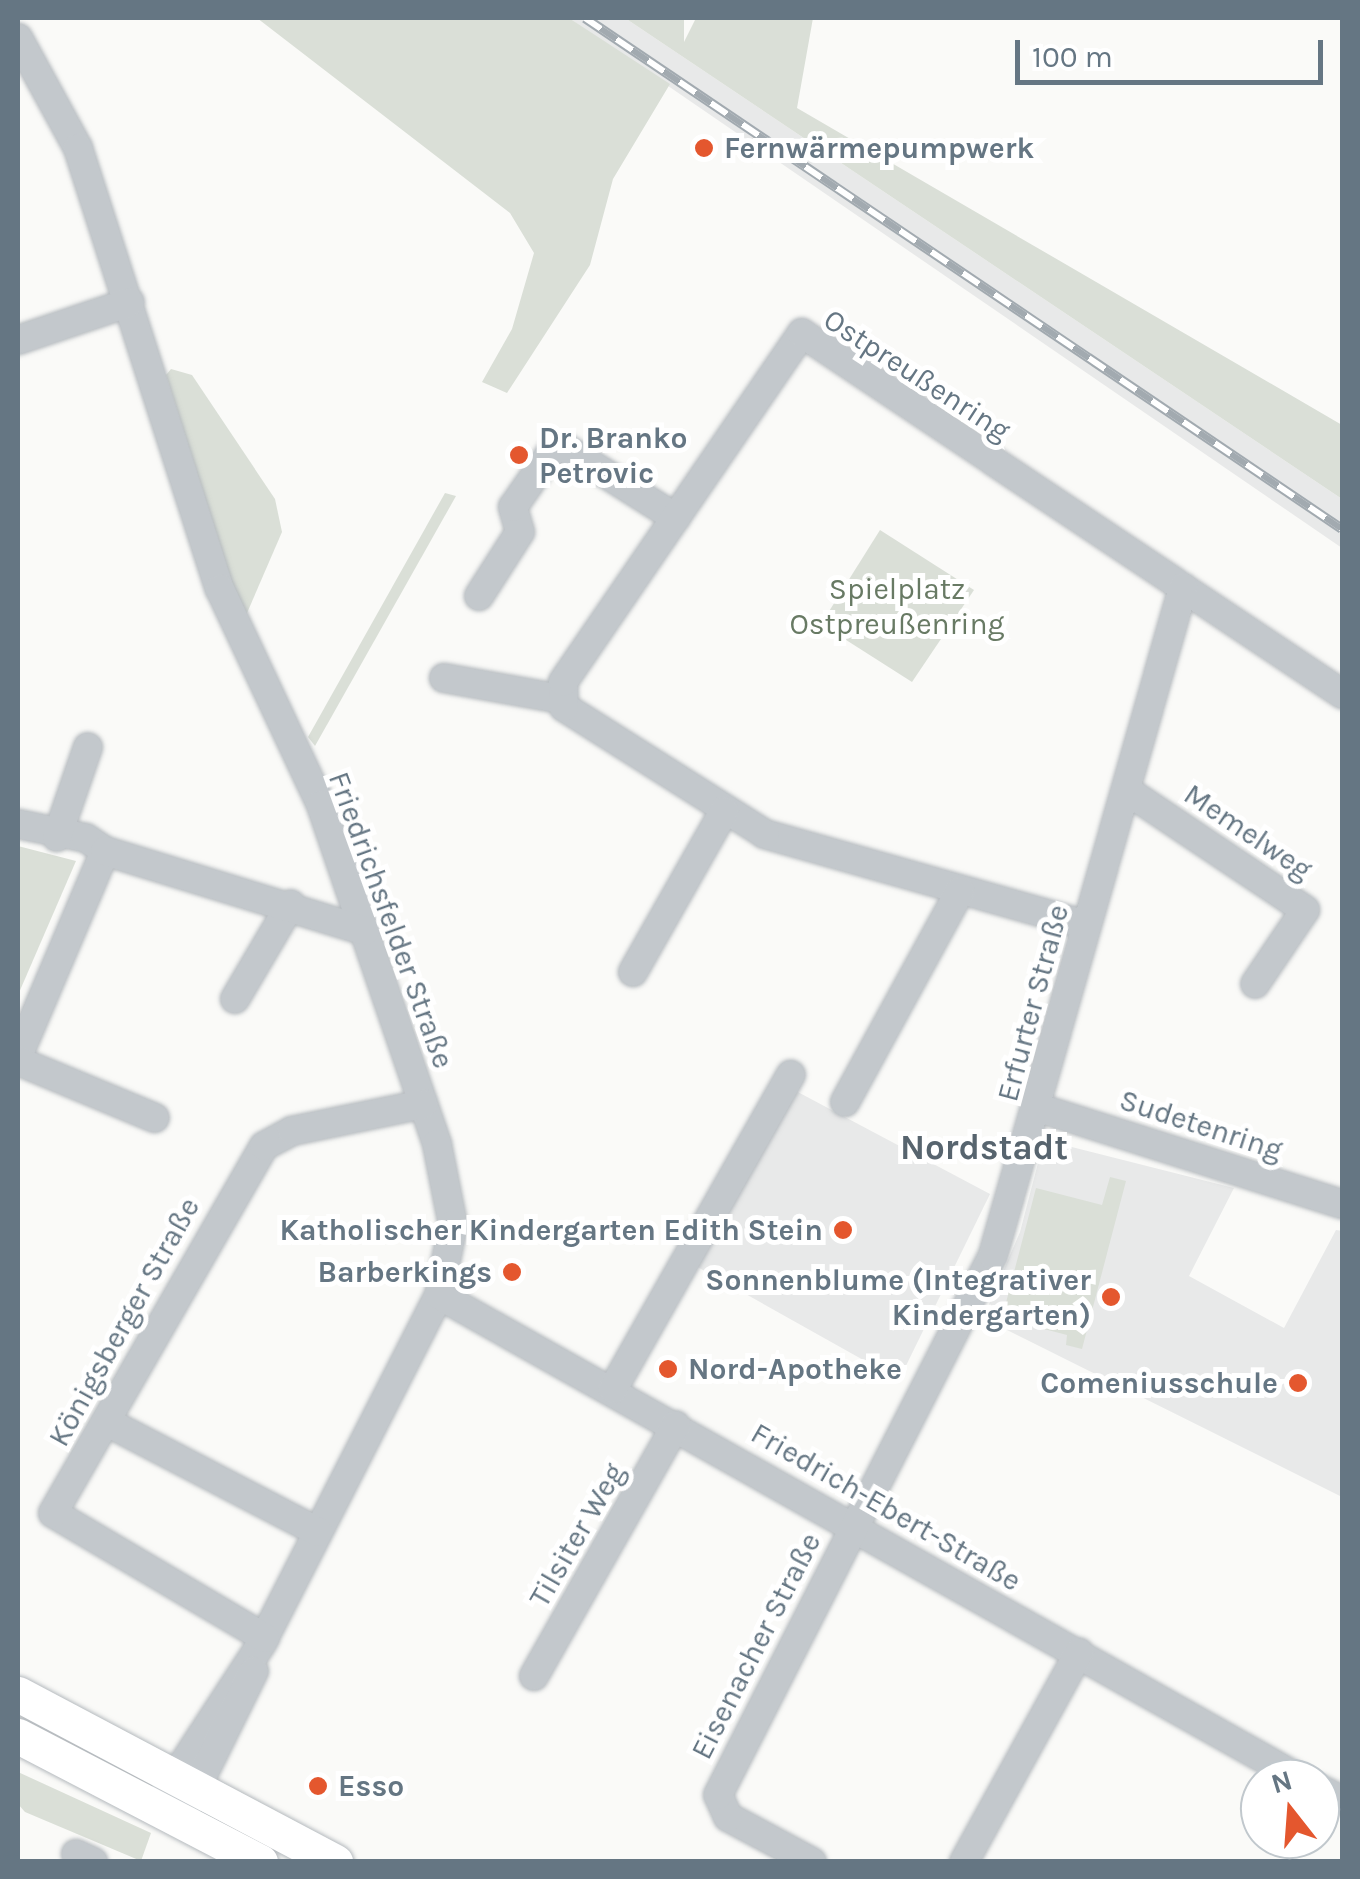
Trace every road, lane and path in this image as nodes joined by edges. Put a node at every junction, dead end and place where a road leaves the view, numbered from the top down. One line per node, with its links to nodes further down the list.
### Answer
1 (18, 38): 2 (street, Friedrichsfelder Straße)
2 (130, 302): 3 (street); 19 (street, Friedrichsfelder Straße)
3 (18, 340)
4 (676, 518): 5 (street, Ostpreußenring); 6 (street); 9 (street, Ostpreußenring)
5 (1183, 588): 8 (street); 11 (street, Erfurter Straße)
6 (479, 596)
7 (444, 678): 9 (street)
8 (1342, 694)
9 (561, 699): 12 (street)
10 (88, 747): 14 (street)
11 (1129, 792): 18 (street, Erfurter Straße); 21 (street, Memelweg)
12 (724, 811): 16 (street); 20 (street)
13 (18, 824): 14 (street)
14 (57, 837): 15 (street)
15 (105, 851): 17 (street); 23 (street)
16 (960, 890): 18 (street); 25 (street)
17 (291, 904): 19 (street); 22 (street)
18 (1086, 925): 27 (street, Erfurter Straße)
19 (365, 931): 26 (street, Friedrichsfelder Straße)
20 (632, 972)
21 (1255, 984)
22 (234, 999)
23 (18, 1059): 28 (street)
24 (791, 1075): 31 (street)
25 (846, 1102)
26 (423, 1104): 30 (street, Friedrichsfelder Straße); 32 (street, Königsberger Straße)
27 (1039, 1108): 29 (street, Sudetenring); 34 (street, Erfurter Straße)
28 (154, 1118)
29 (1342, 1204)
30 (439, 1295): 31 (street, Friedrich-Ebert-Straße); 35 (street, Friedrichsfelder Straße)
31 (612, 1389): 33 (street, Friedrich-Ebert-Straße)
32 (107, 1422): 35 (street); 36 (street, Königsberger Straße)
33 (676, 1425): 34 (street, Friedrich-Ebert-Straße); 38 (street, Tilsiter Weg)
34 (854, 1526): 37 (street, Friedrich-Ebert-Straße); 48 (street, Eisenacher Straße)
35 (318, 1532): 36 (street, Friedrichsfelder Straße)
36 (262, 1644): 40 (street, Friedrichsfelder Straße); 44 (street, Friedrichsfelder Straße)
37 (1080, 1653): 42 (street, Friedrich-Ebert-Straße); 49 (street)
38 (534, 1676)
39 (18, 1694): 44 (main road)
40 (231, 1727): 43 (street, Friedrichsfelder Straße); 44 (street, Friedrichsfelder Straße)
41 (18, 1736): 45 (main road)
42 (1265, 1759)
43 (236, 1770)
44 (185, 1781): 45 (street, Friedrichsfelder Straße); 47 (main road)
45 (168, 1816): 46 (main road)
46 (260, 1862)
47 (334, 1862)
48 (812, 1862)
49 (964, 1862)

